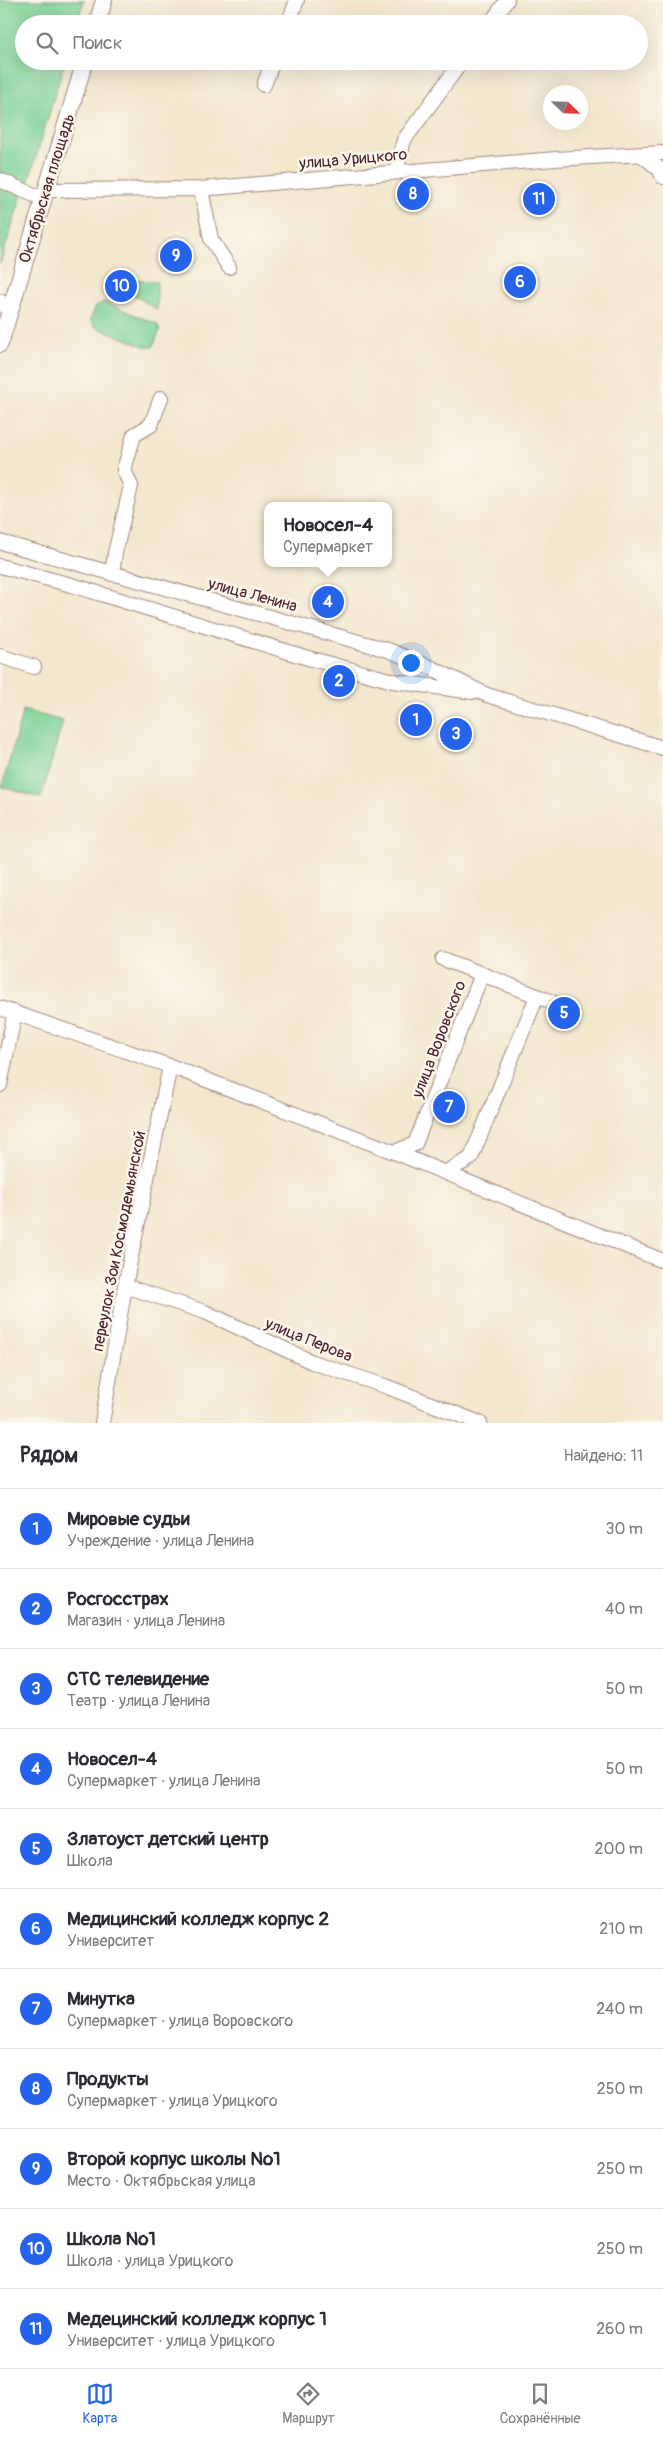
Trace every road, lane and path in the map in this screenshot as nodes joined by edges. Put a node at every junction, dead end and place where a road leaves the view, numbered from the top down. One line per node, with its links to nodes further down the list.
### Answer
1 (104, 0): 4 (main road)
2 (297, 0): 5 (street)
3 (508, 0): 6 (street)
4 (100, 15)
5 (291, 15)
6 (497, 15)
7 (82, 70): 17 (main road, Октябрьская площадь)
8 (270, 70): 10 (street)
9 (455, 70): 13 (street)
10 (264, 85)
11 (663, 153): 12 (street, улица Урицкого)
12 (643, 156): 13 (street, улица Урицкого); 14 (street)
13 (396, 172): 16 (street, улица Урицкого)
14 (663, 177)
15 (0, 180): 17 (street)
16 (201, 189): 17 (street, улица Урицкого); 18 (street)
17 (45, 194): 19 (main road, Октябрьская площадь)
18 (229, 267)
19 (5, 306): 20 (main road, Октябрьская площадь)
20 (0, 344)
21 (161, 398): 24 (street)
22 (0, 542): 24 (street, улица Ленина)
23 (0, 566): 27 (street)
24 (112, 574): 27 (street, улица Ленина)
25 (0, 656): 26 (street)
26 (34, 667)
27 (487, 695): 28 (street, улица Ленина)
28 (659, 744)
29 (443, 959): 30 (street)
30 (482, 974): 31 (street, улица Воровского); 37 (street, улица Воровского)
31 (537, 996): 32 (street, улица Воровского); 38 (street)
32 (552, 1002)
33 (0, 1008): 34 (street)
34 (15, 1012): 35 (street); 36 (street)
35 (170, 1066): 37 (street); 40 (street, переулок Зои Космодемьянской)
36 (0, 1085)
37 (394, 1152): 38 (street)
38 (446, 1172): 39 (street)
39 (663, 1261)
40 (125, 1286): 41 (street, переулок Зои Космодемьянской); 42 (street, улица Перова)
41 (102, 1423)
42 (480, 1423)

